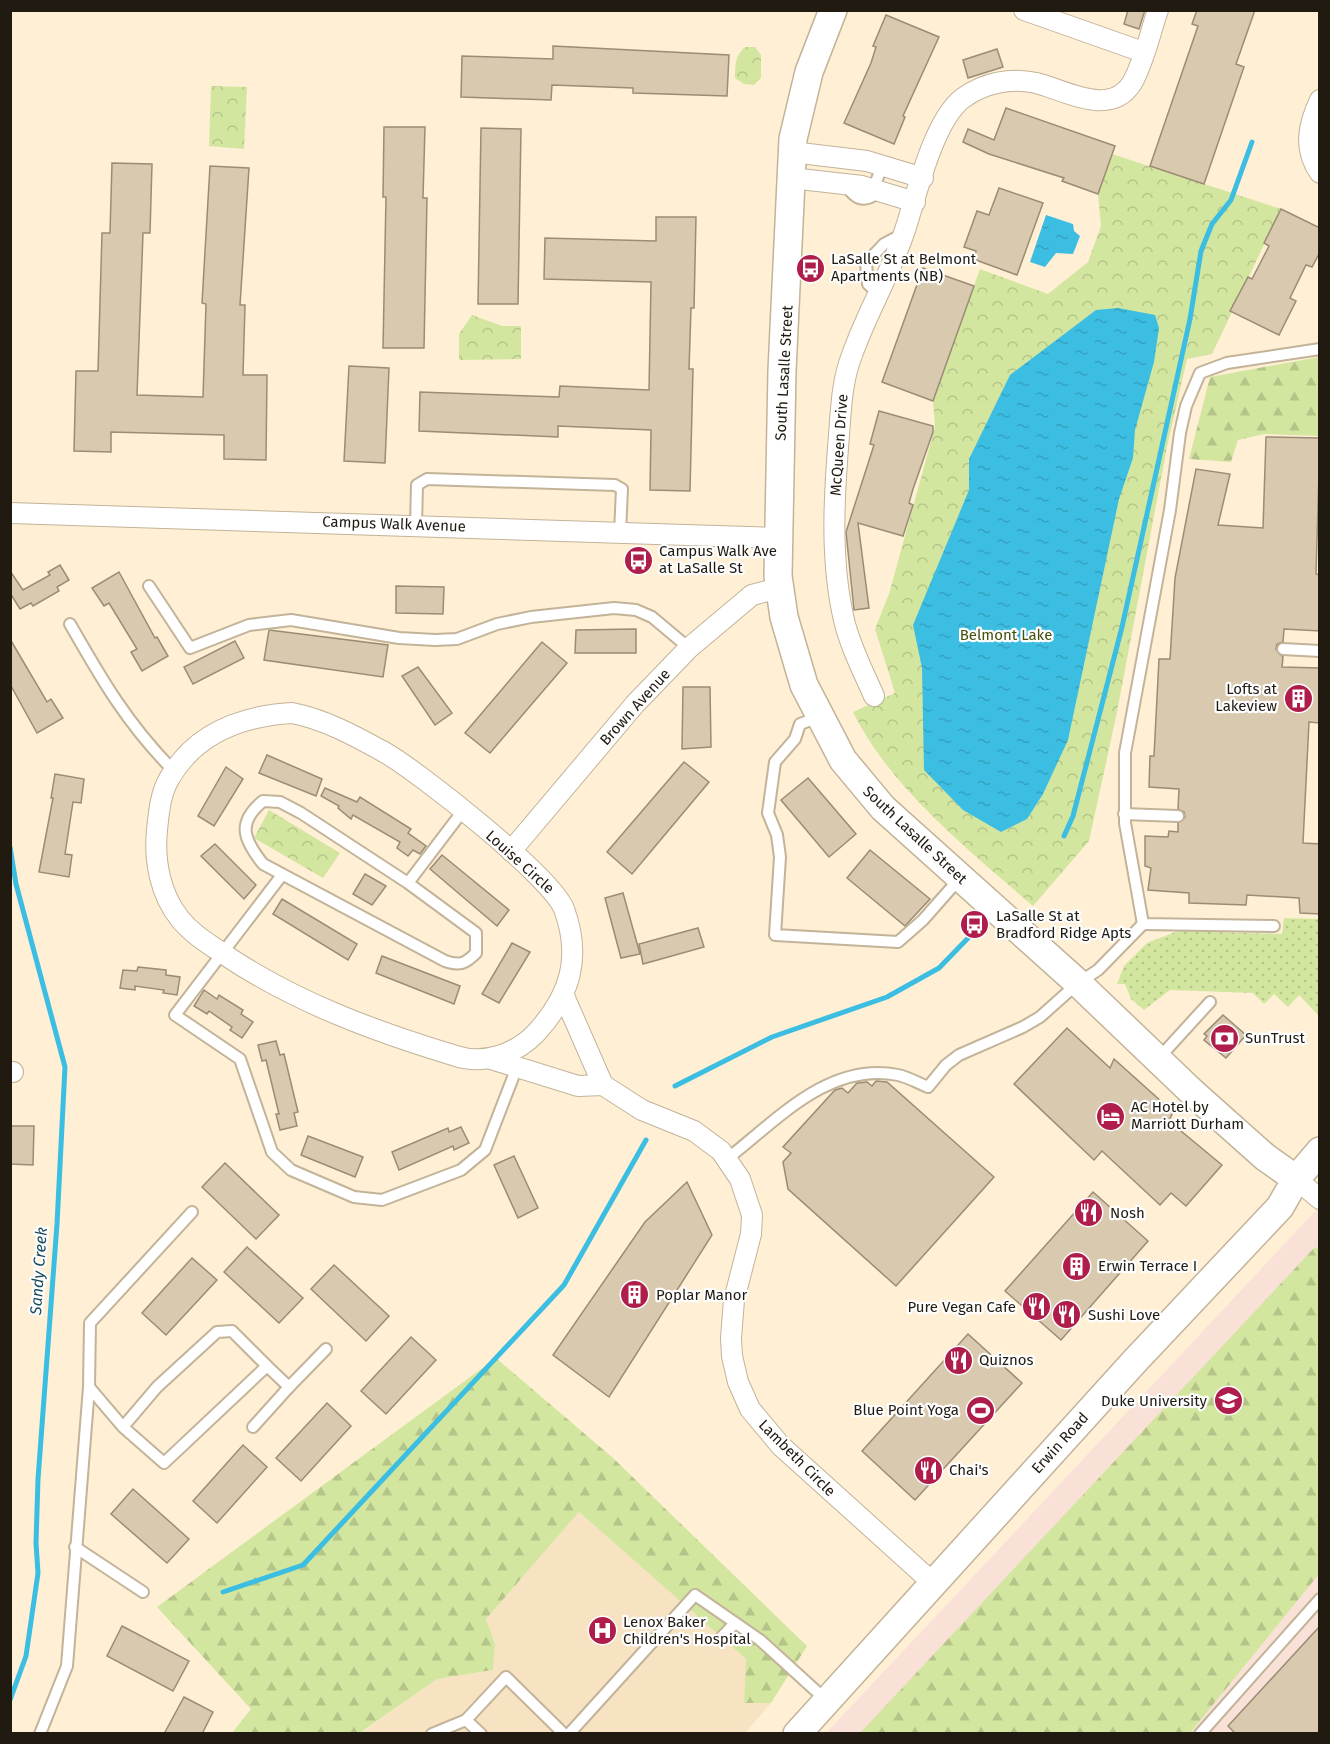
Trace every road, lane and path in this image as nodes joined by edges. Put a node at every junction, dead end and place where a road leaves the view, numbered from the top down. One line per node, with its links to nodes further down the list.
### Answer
1 (833, 10): 6 (street, South Lasalle Street)
2 (1024, 10): 4 (street)
3 (1158, 10): 4 (street, McQueen Drive)
4 (1143, 52): 9 (street, McQueen Drive)
5 (1320, 100): 8 (street)
6 (791, 165): 7 (street); 10 (street); 16 (street, South Lasalle Street)
7 (882, 165): 9 (street); 10 (lane)
8 (1320, 173)
9 (923, 178): 11 (street, McQueen Drive)
10 (875, 190): 11 (street)
11 (915, 202): 23 (street, McQueen Drive)
12 (1320, 349): 27 (lane)
13 (10, 513): 14 (street, Campus Walk Avenue)
14 (416, 525): 15 (street, Campus Walk Avenue); 15 (lane)
15 (620, 533): 16 (street, Campus Walk Avenue)
16 (778, 538): 18 (street, South Lasalle Street)
17 (149, 586): 20 (lane)
18 (779, 588): 20 (street, Brown Avenue); 24 (street, South Lasalle Street)
19 (70, 624): 25 (lane)
20 (689, 648): 29 (street, Brown Avenue)
21 (1283, 649): 22 (lane)
22 (1320, 651)
23 (874, 696)
24 (819, 717): 31 (street, South Lasalle Street); 31 (lane)
25 (174, 771): 26 (street, Louise Circle); 35 (street, Louise Circle)
26 (462, 812): 29 (street, Louise Circle); 32 (lane)
27 (1124, 814): 28 (lane); 33 (lane)
28 (1178, 816)
29 (511, 851): 37 (street, Louise Circle)
30 (282, 875): 32 (lane); 32 (lane); 35 (lane)
31 (960, 878): 36 (street, South Lasalle Street)
32 (408, 883)
33 (1143, 924): 34 (lane); 36 (lane)
34 (1274, 926)
35 (221, 952): 39 (street, Louise Circle); 41 (lane)
36 (1078, 983): 40 (street, South Lasalle Street); 44 (lane)
37 (564, 996): 39 (street, Louise Circle); 42 (street)
38 (1210, 1002): 40 (lane)
39 (491, 1059): 41 (street)
40 (1158, 1059): 45 (street, South Lasalle Street)
41 (517, 1067): 42 (street)
42 (603, 1085): 44 (street, Lambeth Circle)
43 (1320, 1151): 45 (street, Erwin Road)
44 (727, 1159): 55 (street, Lambeth Circle)
45 (1296, 1179): 46 (street); 55 (street, Erwin Road)
46 (1320, 1199)
47 (192, 1212): 50 (lane)
48 (326, 1349): 51 (lane)
49 (267, 1366): 51 (lane); 52 (lane); 52 (lane)
50 (89, 1387): 52 (lane); 54 (lane)
51 (289, 1387): 53 (lane)
52 (123, 1427)
53 (253, 1427)
54 (75, 1547): 56 (lane); 62 (lane)
55 (933, 1583): 60 (street, Erwin Road)
56 (143, 1592)
57 (1320, 1599): 67 (lane)
58 (735, 1623): 59 (lane); 60 (lane); 65 (lane)
59 (720, 1639)
60 (827, 1700): 66 (street, Erwin Road)
61 (466, 1720): 63 (lane); 64 (lane); 65 (lane)
62 (40, 1734)
63 (432, 1734)
64 (481, 1734)
65 (567, 1734)
66 (797, 1734)
67 (1200, 1734)

